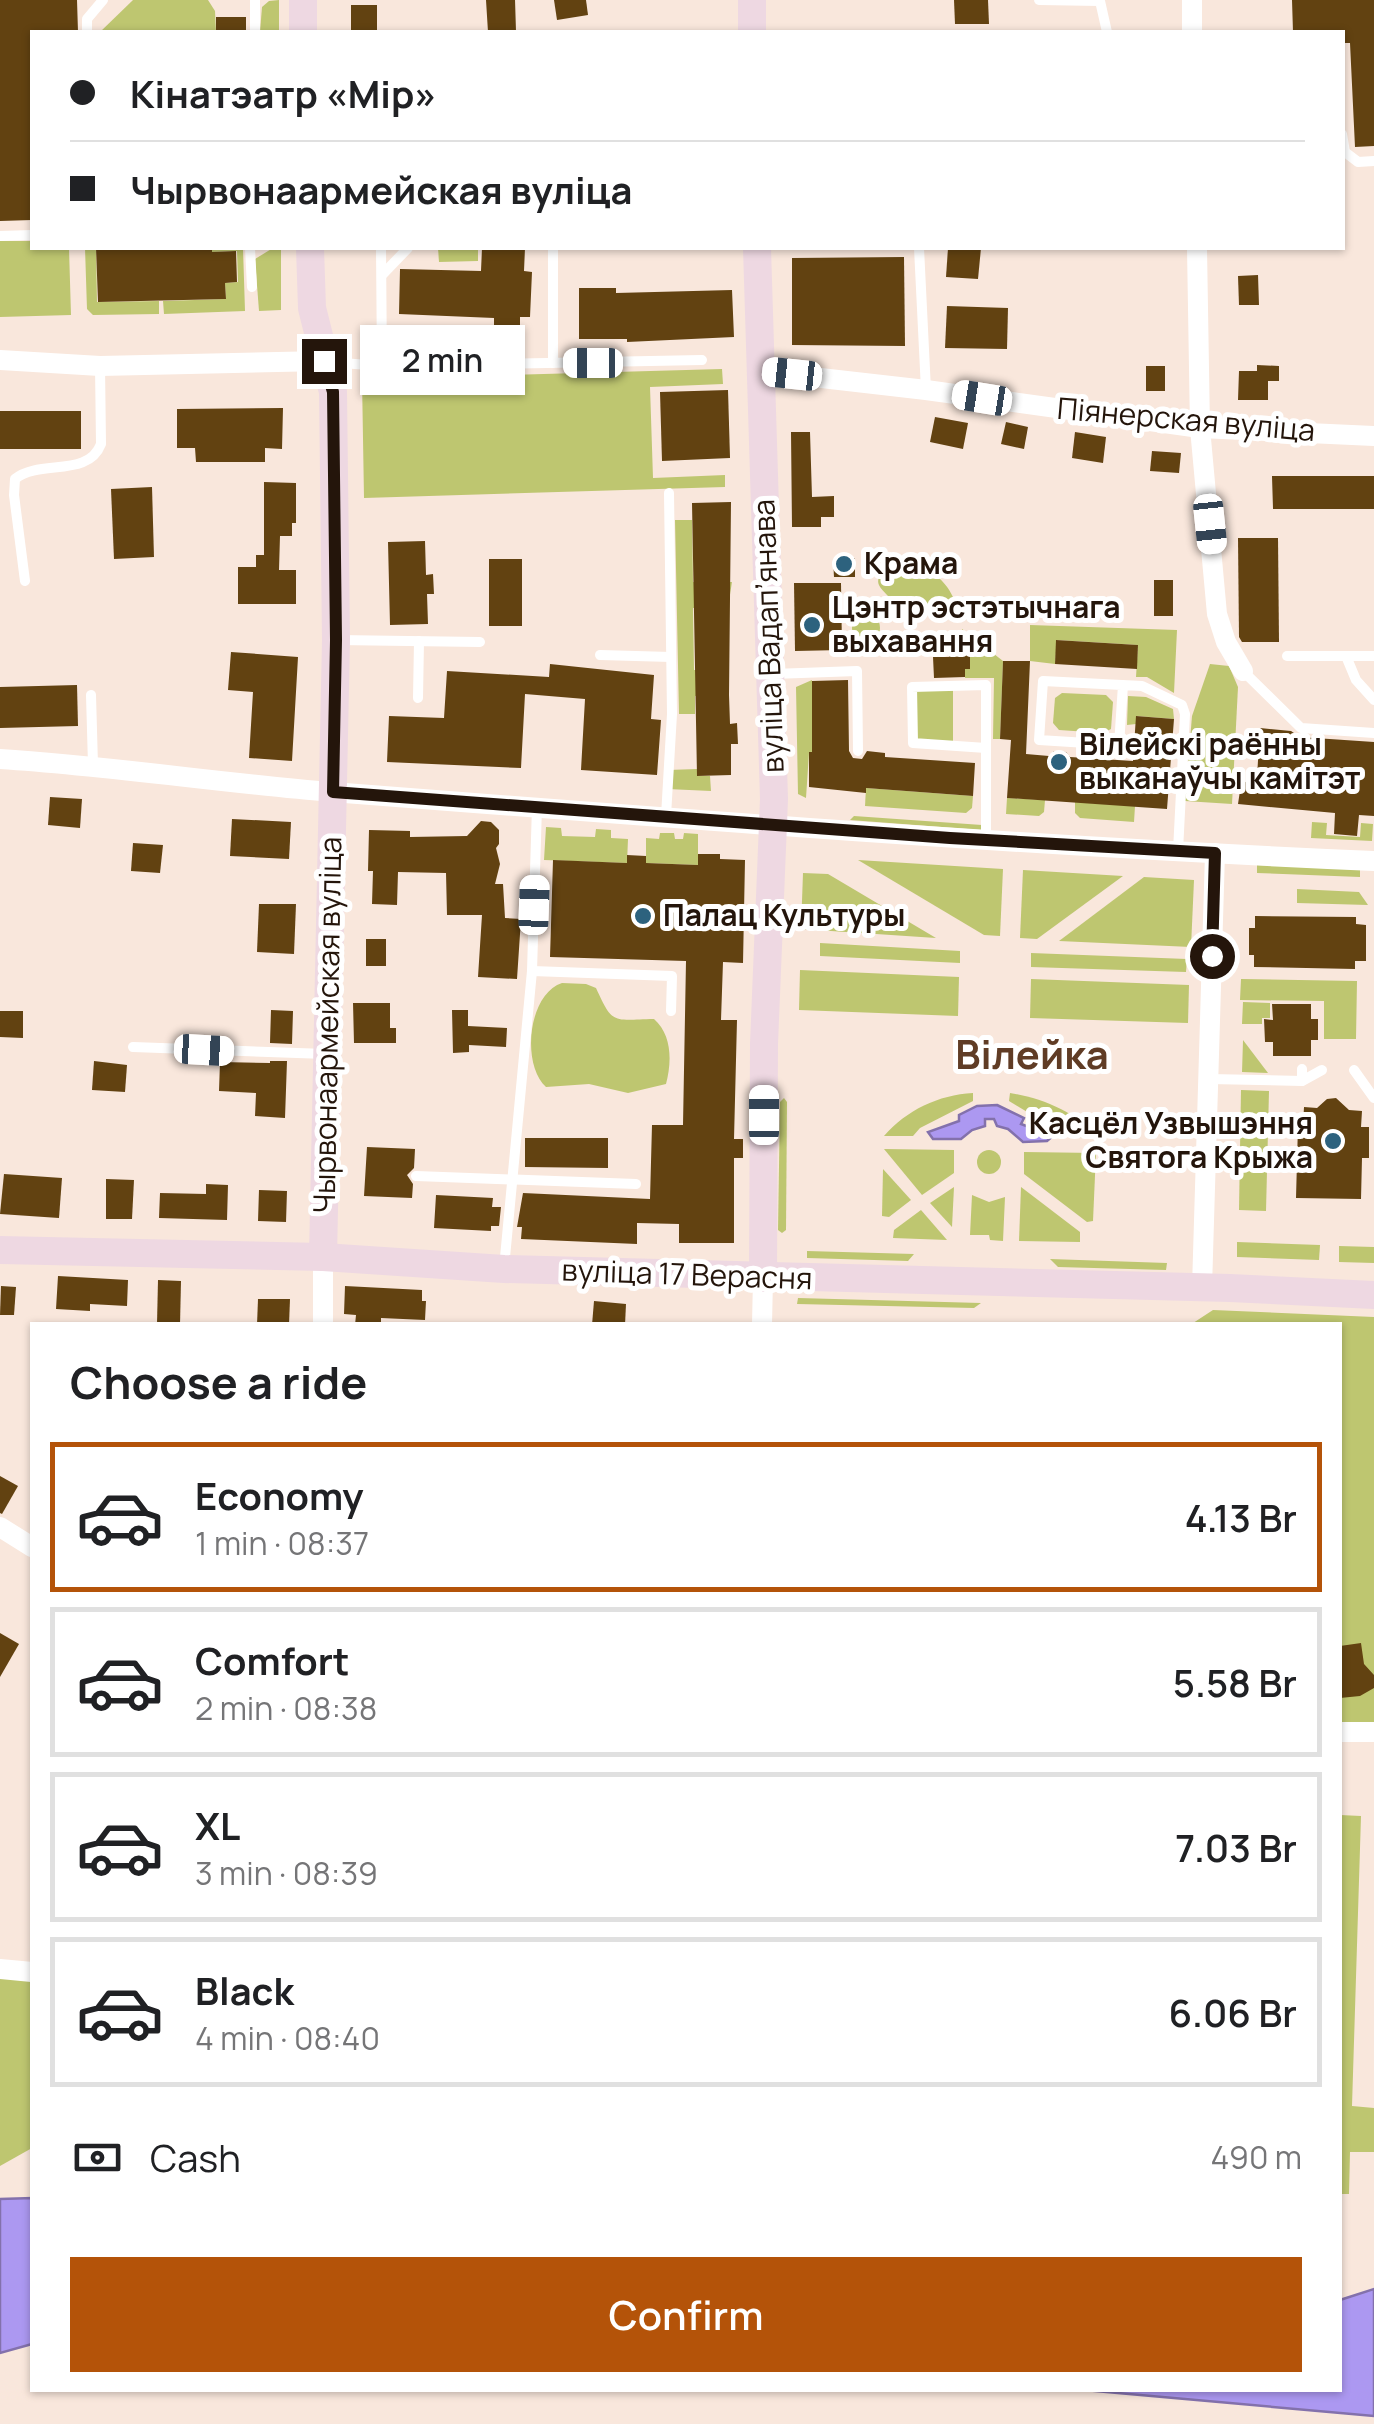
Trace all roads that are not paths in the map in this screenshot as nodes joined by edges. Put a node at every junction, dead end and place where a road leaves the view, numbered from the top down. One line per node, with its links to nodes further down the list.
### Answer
1 (103, 0): 8 (lane)
2 (255, 0): 9 (lane)
3 (303, 0): 10 (street)
4 (752, 0): 11 (street)
5 (1038, 0): 6 (lane)
6 (1100, 0): 12 (lane)
7 (1192, 0): 13 (street)
8 (87, 30)
9 (255, 30)
10 (303, 30)
11 (752, 30)
12 (1107, 30)
13 (1192, 30)
14 (1345, 148): 15 (lane)
15 (1374, 161)
16 (30, 235): 17 (lane)
17 (0, 236)
18 (250, 250): 27 (lane)
19 (310, 250): 30 (street, Чырвонаармейская вуліца)
20 (382, 250): 26 (lane)
21 (406, 250): 26 (lane)
22 (553, 250): 31 (lane)
23 (757, 250): 34 (street, вуліца Вадапʼянава)
24 (919, 250): 35 (lane)
25 (1196, 250): 36 (street)
26 (381, 275): 33 (lane)
27 (252, 287)
28 (0, 360): 32 (street)
29 (702, 360): 31 (lane)
30 (324, 361): 32 (street); 33 (lane); 40 (street, Чырвонаармейская вуліца)
31 (554, 363): 33 (lane)
32 (100, 366): 39 (lane)
33 (382, 366)
34 (760, 371): 35 (street, Піянерская вуліца); 49 (street, вуліца Вадапʼянава)
35 (926, 390): 36 (street, Піянерская вуліца)
36 (1200, 428): 37 (street, Піянерская вуліца); 48 (street)
37 (1374, 436)
38 (668, 494): 47 (lane)
39 (25, 581)
40 (336, 640): 41 (lane); 59 (street, Чырвонаармейская вуліца)
41 (420, 641): 42 (lane); 52 (lane)
42 (480, 642)
43 (600, 655): 47 (lane)
44 (1287, 656): 45 (lane)
45 (1346, 656): 46 (lane); 53 (lane)
46 (1374, 656)
47 (671, 657): 61 (lane)
48 (1243, 671): 54 (lane)
49 (772, 674): 56 (lane); 62 (street, вуліца Вадапʼянава)
50 (1123, 685): 50 (lane); 64 (lane)
51 (91, 695): 58 (lane)
52 (418, 698)
53 (1374, 700)
54 (1374, 733)
55 (986, 748): 55 (lane); 63 (lane)
56 (858, 751)
57 (0, 759): 58 (street)
58 (93, 765): 59 (street)
59 (333, 792): 60 (street); 70 (street, Чырвонаармейская вуліца)
60 (537, 806): 61 (street); 67 (lane)
61 (666, 816): 62 (street)
62 (773, 824): 63 (street); 81 (street, вуліца Вадапʼянава)
63 (986, 840): 64 (street)
64 (1178, 851): 65 (street)
65 (1215, 853): 66 (street); 73 (street)
66 (1374, 861)
67 (532, 971): 68 (lane); 76 (lane)
68 (671, 1011)
69 (133, 1047): 70 (lane)
70 (327, 1054): 79 (street, Чырвонаармейская вуліца)
71 (1322, 1070): 73 (lane)
72 (1354, 1070): 74 (lane)
73 (1208, 1079): 82 (street)
74 (1374, 1098)
75 (416, 1176): 76 (lane)
76 (510, 1180): 77 (lane); 80 (lane)
77 (636, 1184)
78 (0, 1250): 79 (street, вуліца 17 Верасня)
79 (323, 1256): 80 (street, вуліца 17 Верасня); 84 (street, Чырвонаармейская вуліца)
80 (504, 1269): 81 (street, вуліца 17 Верасня)
81 (763, 1278): 82 (street, вуліца 17 Верасня); 85 (street, вуліца Вадапʼянава)
82 (1202, 1288): 83 (street, вуліца 17 Верасня)
83 (1374, 1295)
84 (322, 1322)
85 (762, 1322)
86 (0, 1527): 87 (street)
87 (30, 1546)
88 (1342, 1732): 89 (street)
89 (1374, 1732)
90 (0, 1969): 91 (street)
91 (30, 1972)

